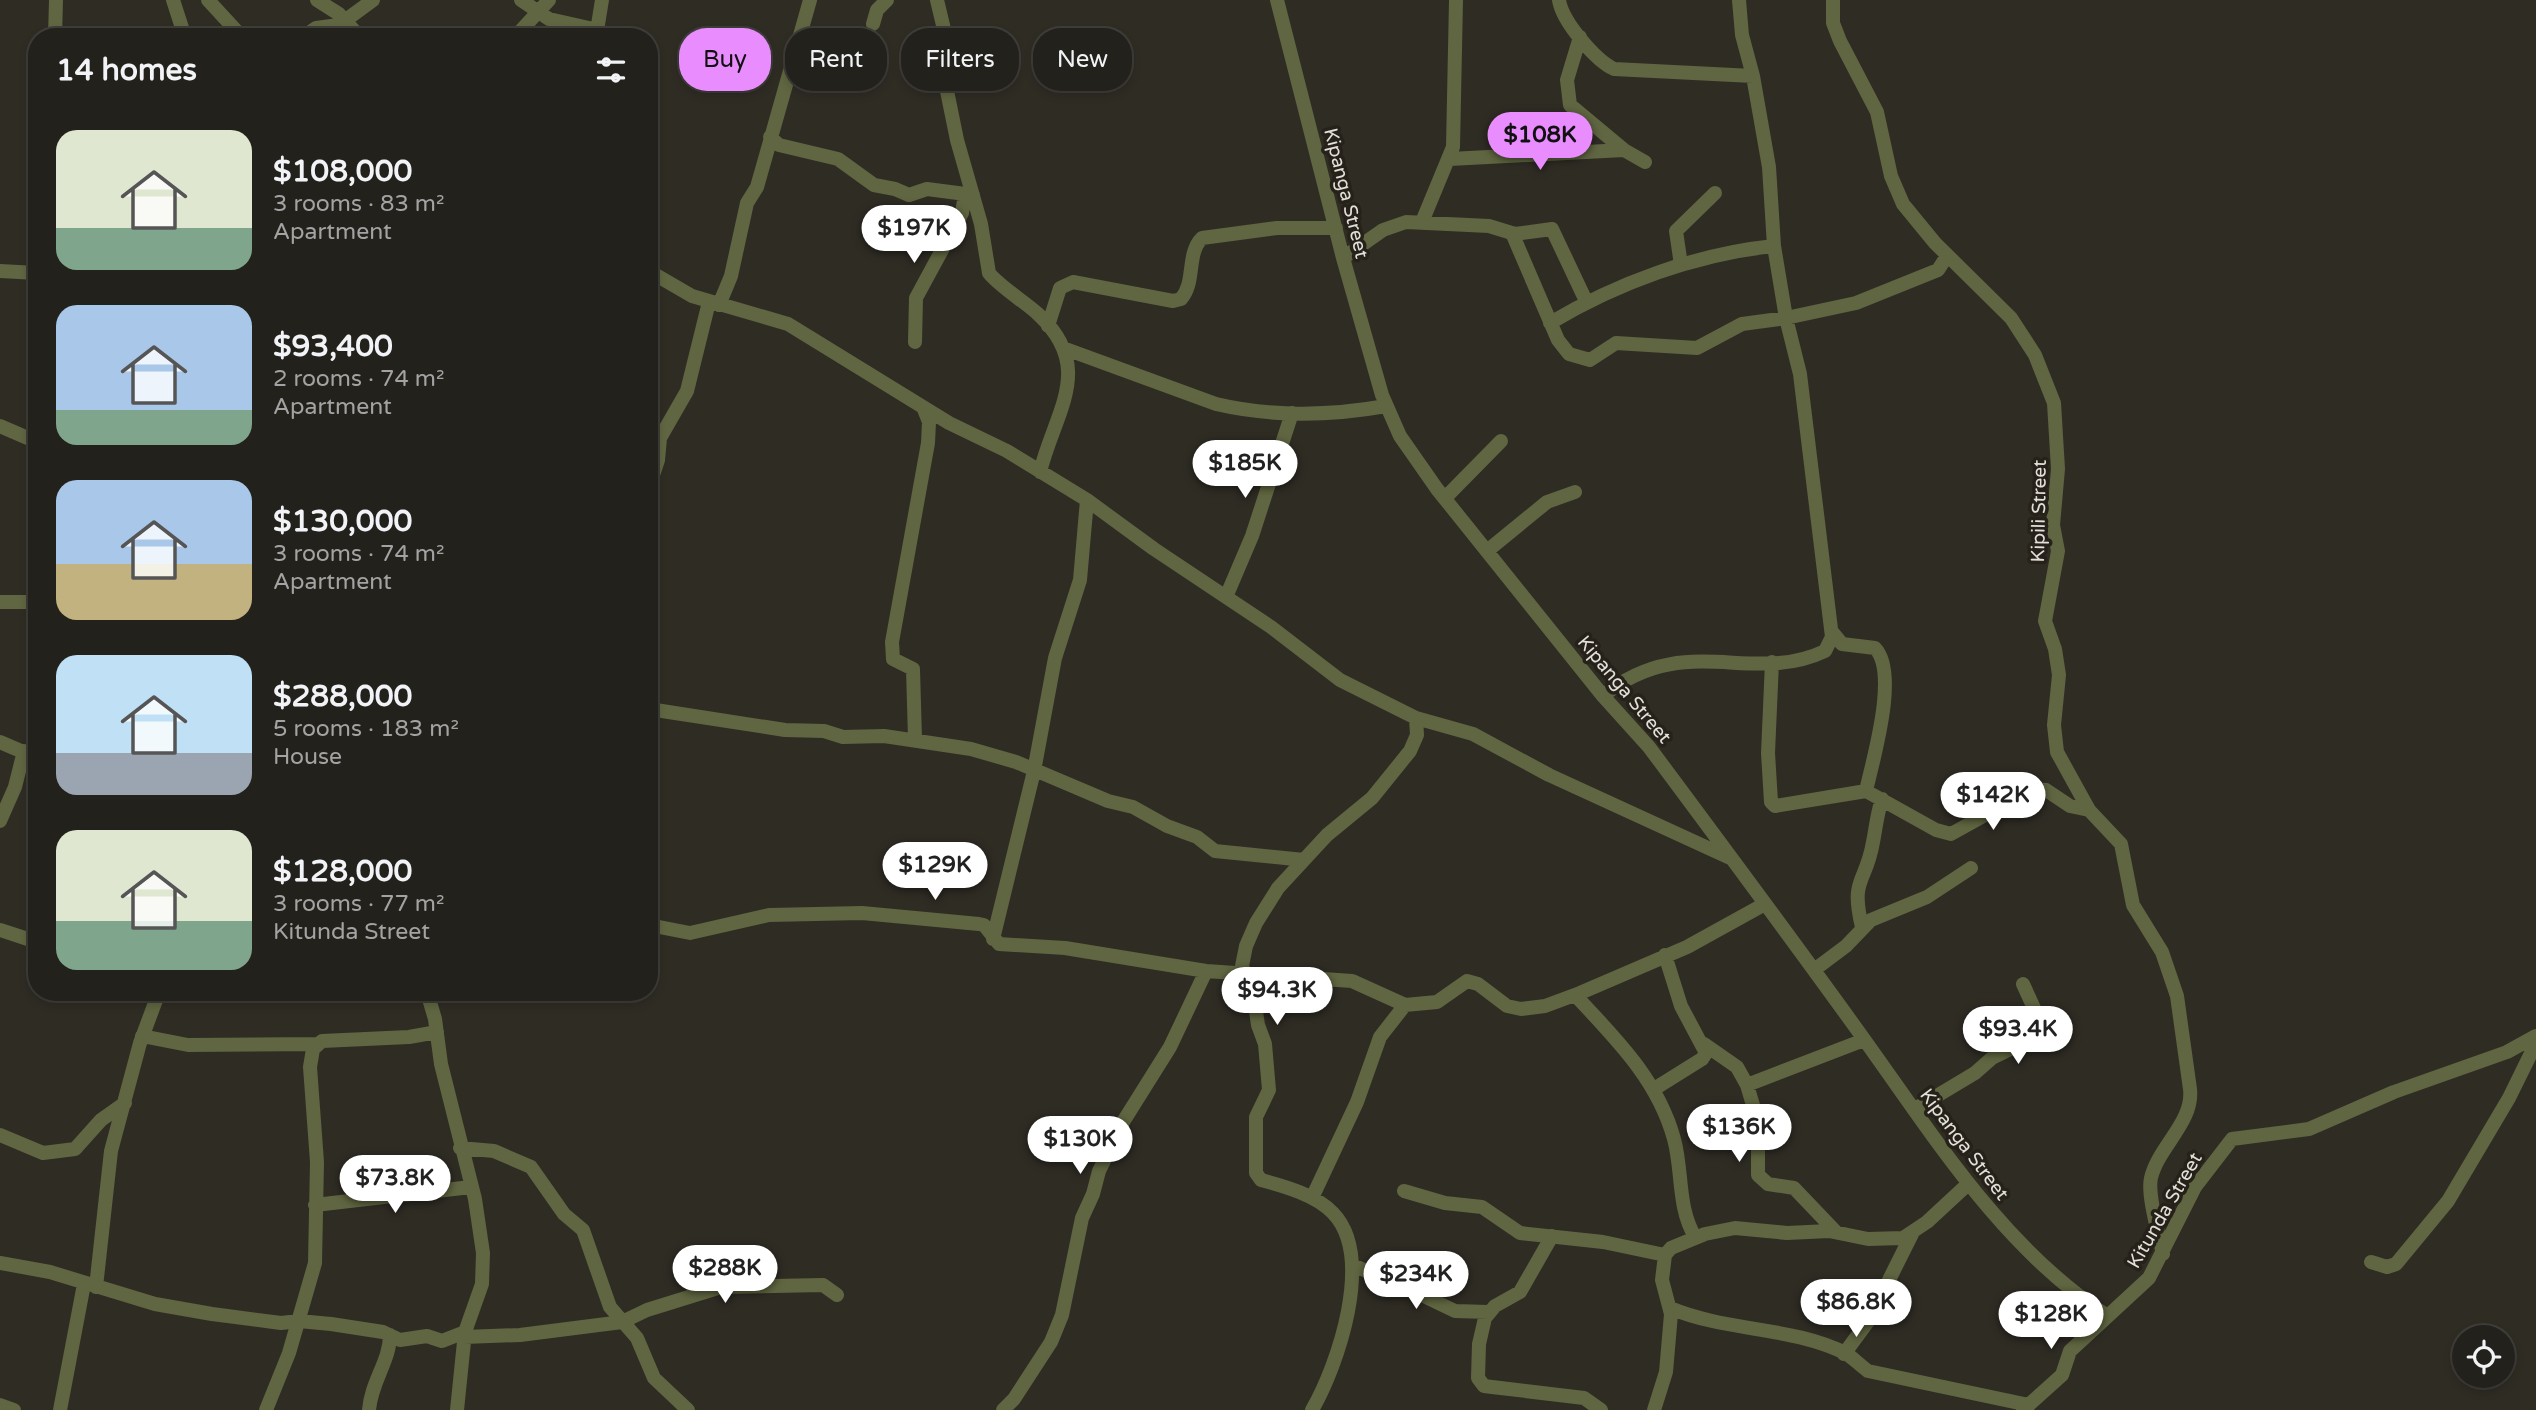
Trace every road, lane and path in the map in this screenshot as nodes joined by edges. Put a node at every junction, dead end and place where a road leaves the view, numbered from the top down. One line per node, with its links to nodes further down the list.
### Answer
1 (56, 0): 20 (street)
2 (173, 0): 21 (street)
3 (208, 0): 22 (street)
4 (317, 0): 18 (street)
5 (373, 0): 18 (street)
6 (521, 0): 17 (street)
7 (549, 0): 17 (street)
8 (602, 0): 27 (street)
9 (810, 0): 30 (street)
10 (887, 0): 19 (street)
11 (937, 0): 35 (street)
12 (1277, 0): 37 (street, Kipanga Street)
13 (1456, 0): 32 (street)
14 (1559, 0): 28 (street)
15 (1739, 0): 29 (street)
16 (1833, 0): 40 (street, Kipili Street)
17 (537, 13): 25 (street); 26 (street)
18 (346, 21): 23 (street); 24 (street)
19 (873, 24)
20 (55, 28)
21 (182, 28)
22 (234, 28)
23 (316, 28)
24 (352, 28)
25 (523, 28)
26 (586, 28)
27 (597, 28)
28 (1580, 37): 29 (street); 31 (street)
29 (1753, 76): 39 (street)
30 (771, 137): 35 (street); 47 (street)
31 (1624, 150): 32 (street); 33 (street)
32 (1450, 159): 36 (street)
33 (1645, 162)
34 (1715, 193): 42 (street)
35 (969, 195): 50 (street); 51 (street)
36 (1422, 222): 38 (street); 41 (street)
37 (1336, 228): 41 (street, Kipanga Street); 50 (street)
38 (1512, 233): 46 (street); 49 (street)
39 (1774, 246): 42 (street); 48 (street)
40 (1947, 256): 48 (street); 80 (street, Kipili Street)
41 (1343, 258): 53 (street, Kipanga Street)
42 (1681, 265): 46 (street)
43 (0, 271): 44 (street)
44 (28, 272)
45 (658, 277): 47 (street)
46 (1586, 301): 49 (street)
47 (714, 303): 54 (street); 59 (street)
48 (1786, 318): 49 (street); 68 (street)
49 (1550, 323)
50 (1048, 326): 52 (street)
51 (915, 342)
52 (1063, 348): 55 (street); 60 (street)
53 (1387, 406): 55 (street); 62 (street, Kipanga Street)
54 (923, 407): 60 (street); 73 (street)
55 (1292, 413): 65 (street)
56 (0, 425): 57 (street)
57 (28, 438)
58 (1501, 441): 62 (street)
59 (658, 463)
60 (1040, 472): 63 (street)
61 (1575, 492): 64 (street)
62 (1445, 498): 64 (street, Kipanga Street)
63 (1087, 500): 65 (street); 77 (street)
64 (1487, 551): 70 (street, Kipanga Street)
65 (1226, 597): 72 (street)
66 (0, 602): 67 (street)
67 (28, 602)
68 (1833, 633): 69 (street); 78 (street)
69 (1772, 662): 70 (street); 78 (street)
70 (1603, 696): 82 (street, Kipanga Street)
71 (658, 710): 73 (street)
72 (1416, 718): 82 (street); 83 (street)
73 (915, 739): 77 (street)
74 (0, 742): 75 (street)
75 (28, 754)
76 (28, 759): 81 (street)
77 (1034, 771): 83 (street); 90 (street)
78 (1866, 791): 79 (street)
79 (1882, 799): 80 (street); 87 (street)
80 (2089, 810): 122 (street, Kipili Street)
81 (0, 821)
82 (1732, 859): 85 (street, Kipanga Street)
83 (1304, 860): 94 (street)
84 (1971, 867): 87 (street)
85 (1763, 905): 91 (street); 92 (street, Kipanga Street)
86 (658, 927): 90 (street)
87 (1863, 927): 92 (street)
88 (0, 930): 89 (street)
89 (28, 939)
90 (993, 939): 93 (street)
91 (1665, 955): 96 (street); 106 (street)
92 (1814, 970): 103 (street, Kipanga Street)
93 (1206, 971): 94 (street); 145 (street)
94 (1244, 974): 99 (street); 116 (street)
95 (2023, 984): 110 (street)
96 (1575, 995): 99 (street); 108 (street)
97 (155, 1001): 101 (street)
98 (429, 1001): 100 (street)
99 (1405, 1004): 116 (street)
100 (437, 1032): 105 (street); 112 (street)
101 (142, 1036): 105 (street); 109 (street)
102 (2536, 1036): 122 (street, Kitunda Street)
103 (1864, 1040): 107 (street); 110 (street, Kipanga Street)
104 (2536, 1043): 124 (street)
105 (317, 1044): 117 (street)
106 (1704, 1044): 107 (street); 108 (street)
107 (1747, 1085): 118 (street)
108 (1654, 1089): 121 (street)
109 (125, 1103): 111 (street); 127 (street)
110 (1915, 1109): 113 (street, Kipanga Street)
111 (0, 1135)
112 (460, 1148): 114 (street); 133 (street)
113 (1968, 1184): 119 (street); 131 (street, Kipanga Street)
114 (471, 1187): 117 (street); 134 (street)
115 (1404, 1191): 120 (street)
116 (1311, 1198): 126 (street)
117 (315, 1205): 132 (street)
118 (1836, 1232): 119 (street); 121 (street)
119 (1912, 1234): 136 (street)
120 (1552, 1236): 123 (street); 130 (street)
121 (1695, 1237): 123 (street)
122 (2163, 1254): 131 (street, Kitunda Street)
123 (1665, 1255): 129 (street)
124 (2371, 1262)
125 (0, 1263): 127 (street)
126 (1352, 1265): 130 (street); 146 (street)
127 (90, 1285): 132 (street); 140 (street)
128 (837, 1295): 133 (street)
129 (1670, 1308): 136 (street); 148 (street)
130 (1488, 1312): 147 (street)
131 (2106, 1315): 138 (street, Kitunda Street)
132 (299, 1321): 135 (street); 141 (street)
133 (622, 1322): 134 (street); 144 (street)
134 (464, 1334): 135 (street); 143 (street)
135 (390, 1335): 142 (street)
136 (1844, 1354): 138 (street)
137 (0, 1405): 139 (street)
138 (2026, 1407)
139 (13, 1410)
140 (60, 1410)
141 (266, 1410)
142 (369, 1410)
143 (457, 1410)
144 (688, 1410)
145 (1003, 1410)
146 (1312, 1410)
147 (1601, 1410)
148 (1654, 1410)

